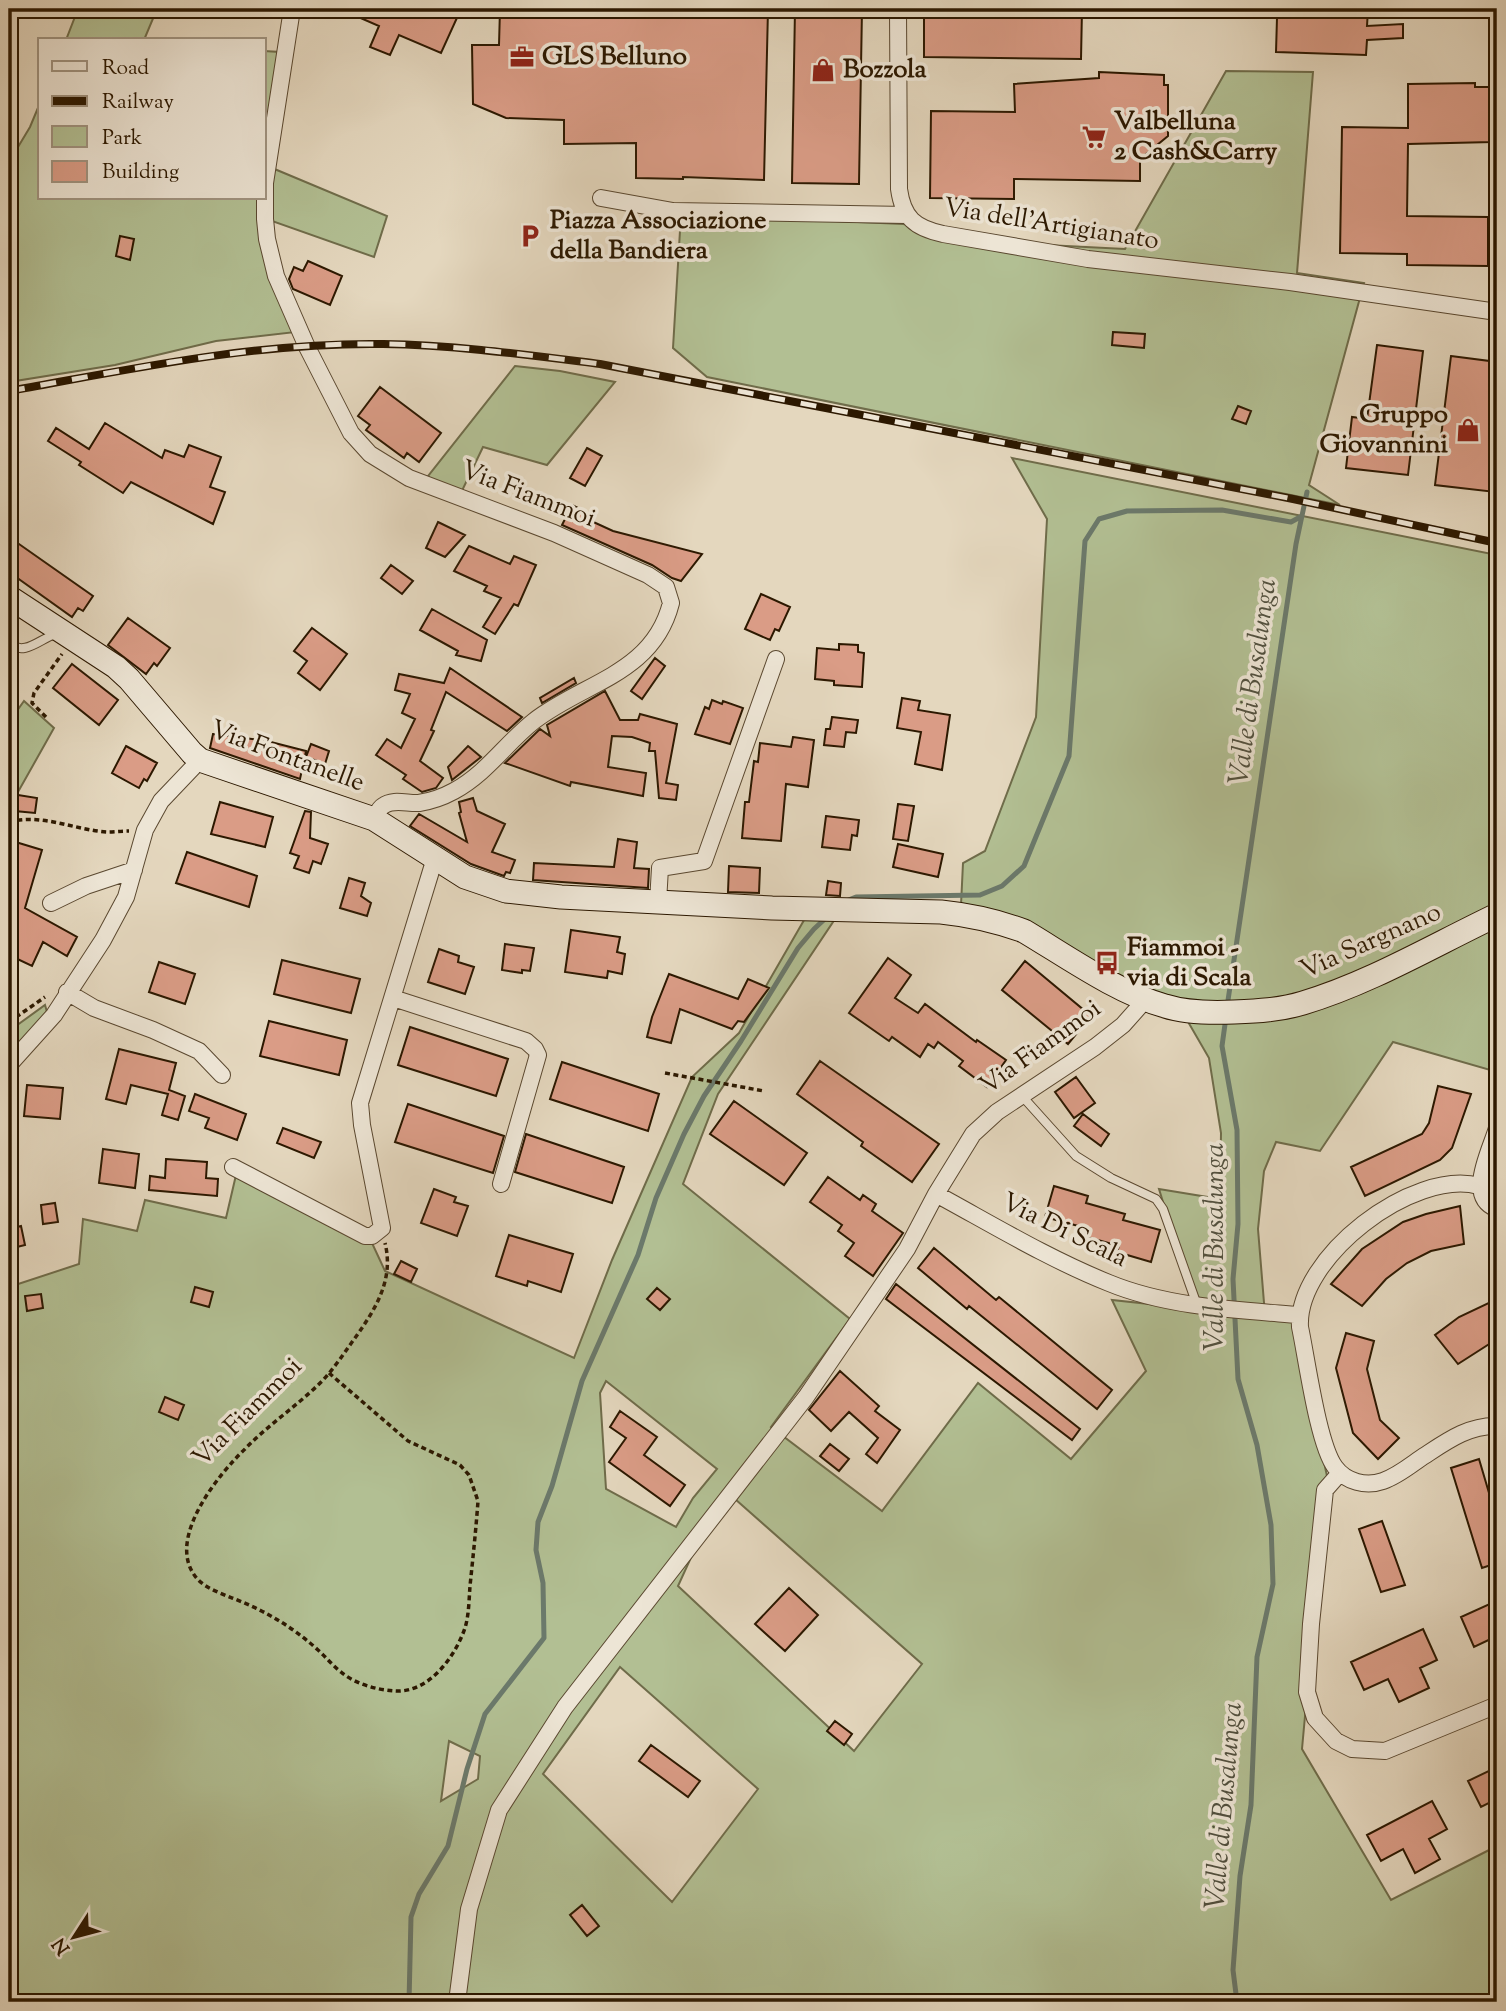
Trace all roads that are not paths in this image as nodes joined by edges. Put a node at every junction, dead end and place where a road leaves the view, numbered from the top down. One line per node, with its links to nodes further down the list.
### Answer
1 (292, 9): 3 (street, Via Fiammoi)
2 (898, 9): 6 (street)
3 (266, 177)
4 (601, 198): 6 (street, Via dell'Artigianato)
5 (265, 200): 13 (street, Via Fiammoi)
6 (907, 215): 7 (street, Via dell'Artigianato)
7 (1497, 312)
8 (14, 605): 9 (street)
9 (69, 636): 10 (lane); 12 (street)
10 (9, 644)
11 (776, 659): 16 (street)
12 (192, 752): 13 (street, Via Fontanelle); 15 (street)
13 (374, 819): 14 (street, Via Fiammoi)
14 (435, 858): 16 (street, Via Fiammoi); 20 (street)
15 (134, 870): 17 (street); 19 (street)
16 (658, 902): 21 (street, Via Fiammoi)
17 (51, 903)
18 (1497, 915): 21 (street, Via Sargnano)
19 (67, 992): 22 (street); 23 (street)
20 (393, 998): 26 (street); 27 (street)
21 (1142, 998): 24 (street, Via Fiammoi)
22 (9, 1065)
23 (222, 1075)
24 (1022, 1096): 29 (street, Via Fiammoi); 31 (lane)
25 (1497, 1128): 28 (street)
26 (233, 1167)
27 (501, 1184)
28 (1479, 1186): 30 (street); 32 (street)
29 (936, 1194): 31 (street, Via Di Scala); 36 (street, Via Fiammoi)
30 (1497, 1209)
31 (1197, 1305): 32 (street, Via Di Scala)
32 (1299, 1315): 34 (street)
33 (1497, 1426): 34 (street)
34 (1340, 1473): 35 (street)
35 (1497, 1704)
36 (457, 2002)

